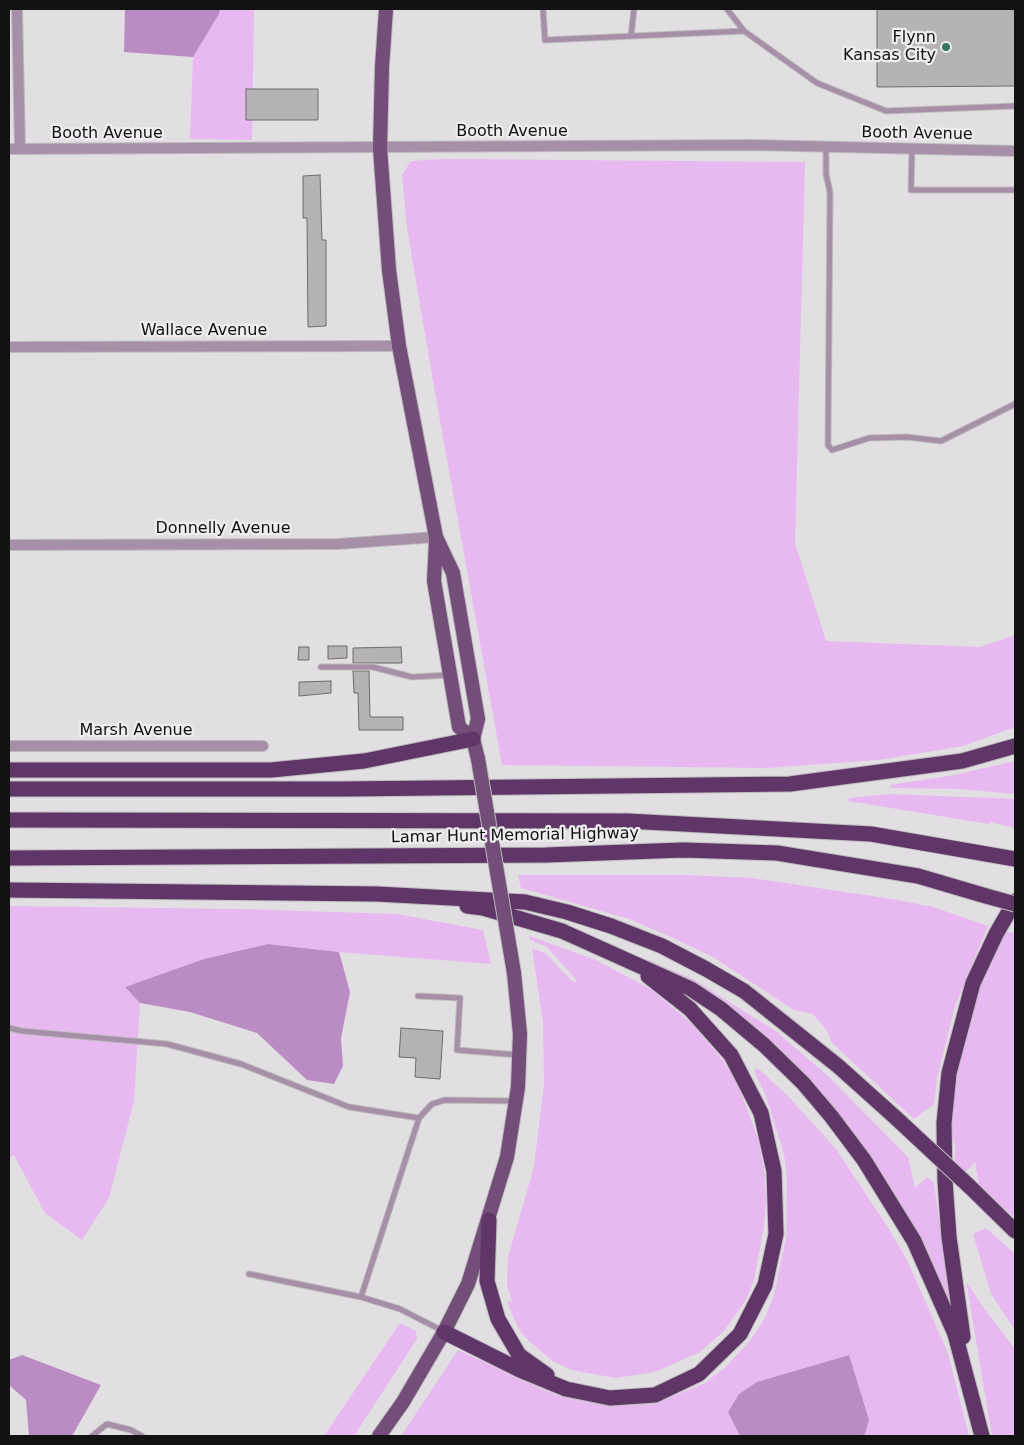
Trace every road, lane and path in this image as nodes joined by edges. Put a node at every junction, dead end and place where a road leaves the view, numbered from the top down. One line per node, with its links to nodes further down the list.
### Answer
1 (17, 9): 12 (street)
2 (386, 9): 10 (main road)
3 (543, 9): 7 (lane)
4 (634, 9): 7 (lane)
5 (726, 9): 6 (lane)
6 (744, 31): 7 (lane); 8 (lane)
7 (631, 36)
8 (1015, 106)
9 (826, 147): 10 (street, Booth Avenue); 13 (street, Booth Avenue); 18 (lane)
10 (380, 148): 12 (street, Booth Avenue); 16 (main road)
11 (9, 149): 12 (street, Booth Avenue)
12 (20, 149)
13 (912, 149): 14 (street, Booth Avenue); 15 (lane)
14 (1015, 151)
15 (1015, 190)
16 (399, 346): 17 (street, Wallace Avenue); 19 (main road)
17 (9, 347)
18 (1015, 404)
19 (436, 538): 20 (street, Donnelly Avenue); 22 (main road); 23 (main road)
20 (9, 545)
21 (321, 667): 22 (lane)
22 (450, 674): 23 (main road)
23 (473, 739): 27 (highway); 38 (main road, bridge)
24 (9, 746): 25 (street, Marsh Avenue)
25 (263, 746)
26 (1015, 746): 28 (highway)
27 (9, 770)
28 (9, 789)
29 (9, 820): 31 (highway, Lamar Hunt Memorial Highway)
30 (9, 858): 34 (highway, Lamar Hunt Memorial Highway, bridge)
31 (1015, 859)
32 (9, 890): 33 (highway)
33 (377, 894): 35 (highway); 42 (highway, bridge)
34 (1015, 903): 46 (highway)
35 (630, 961): 46 (highway); 47 (highway)
36 (418, 996): 38 (lane)
37 (9, 1028): 40 (lane)
38 (519, 1055): 39 (main road)
39 (516, 1101): 40 (lane); 41 (main road)
40 (419, 1118): 44 (lane)
41 (488, 1220): 45 (main road); 47 (highway)
42 (1015, 1231)
43 (248, 1274): 44 (lane)
44 (361, 1297): 45 (lane)
45 (444, 1332): 47 (highway); 50 (main road)
46 (970, 1388): 51 (highway)
47 (566, 1390)
48 (92, 1436): 49 (lane)
49 (142, 1436)
50 (379, 1436)
51 (982, 1436)

